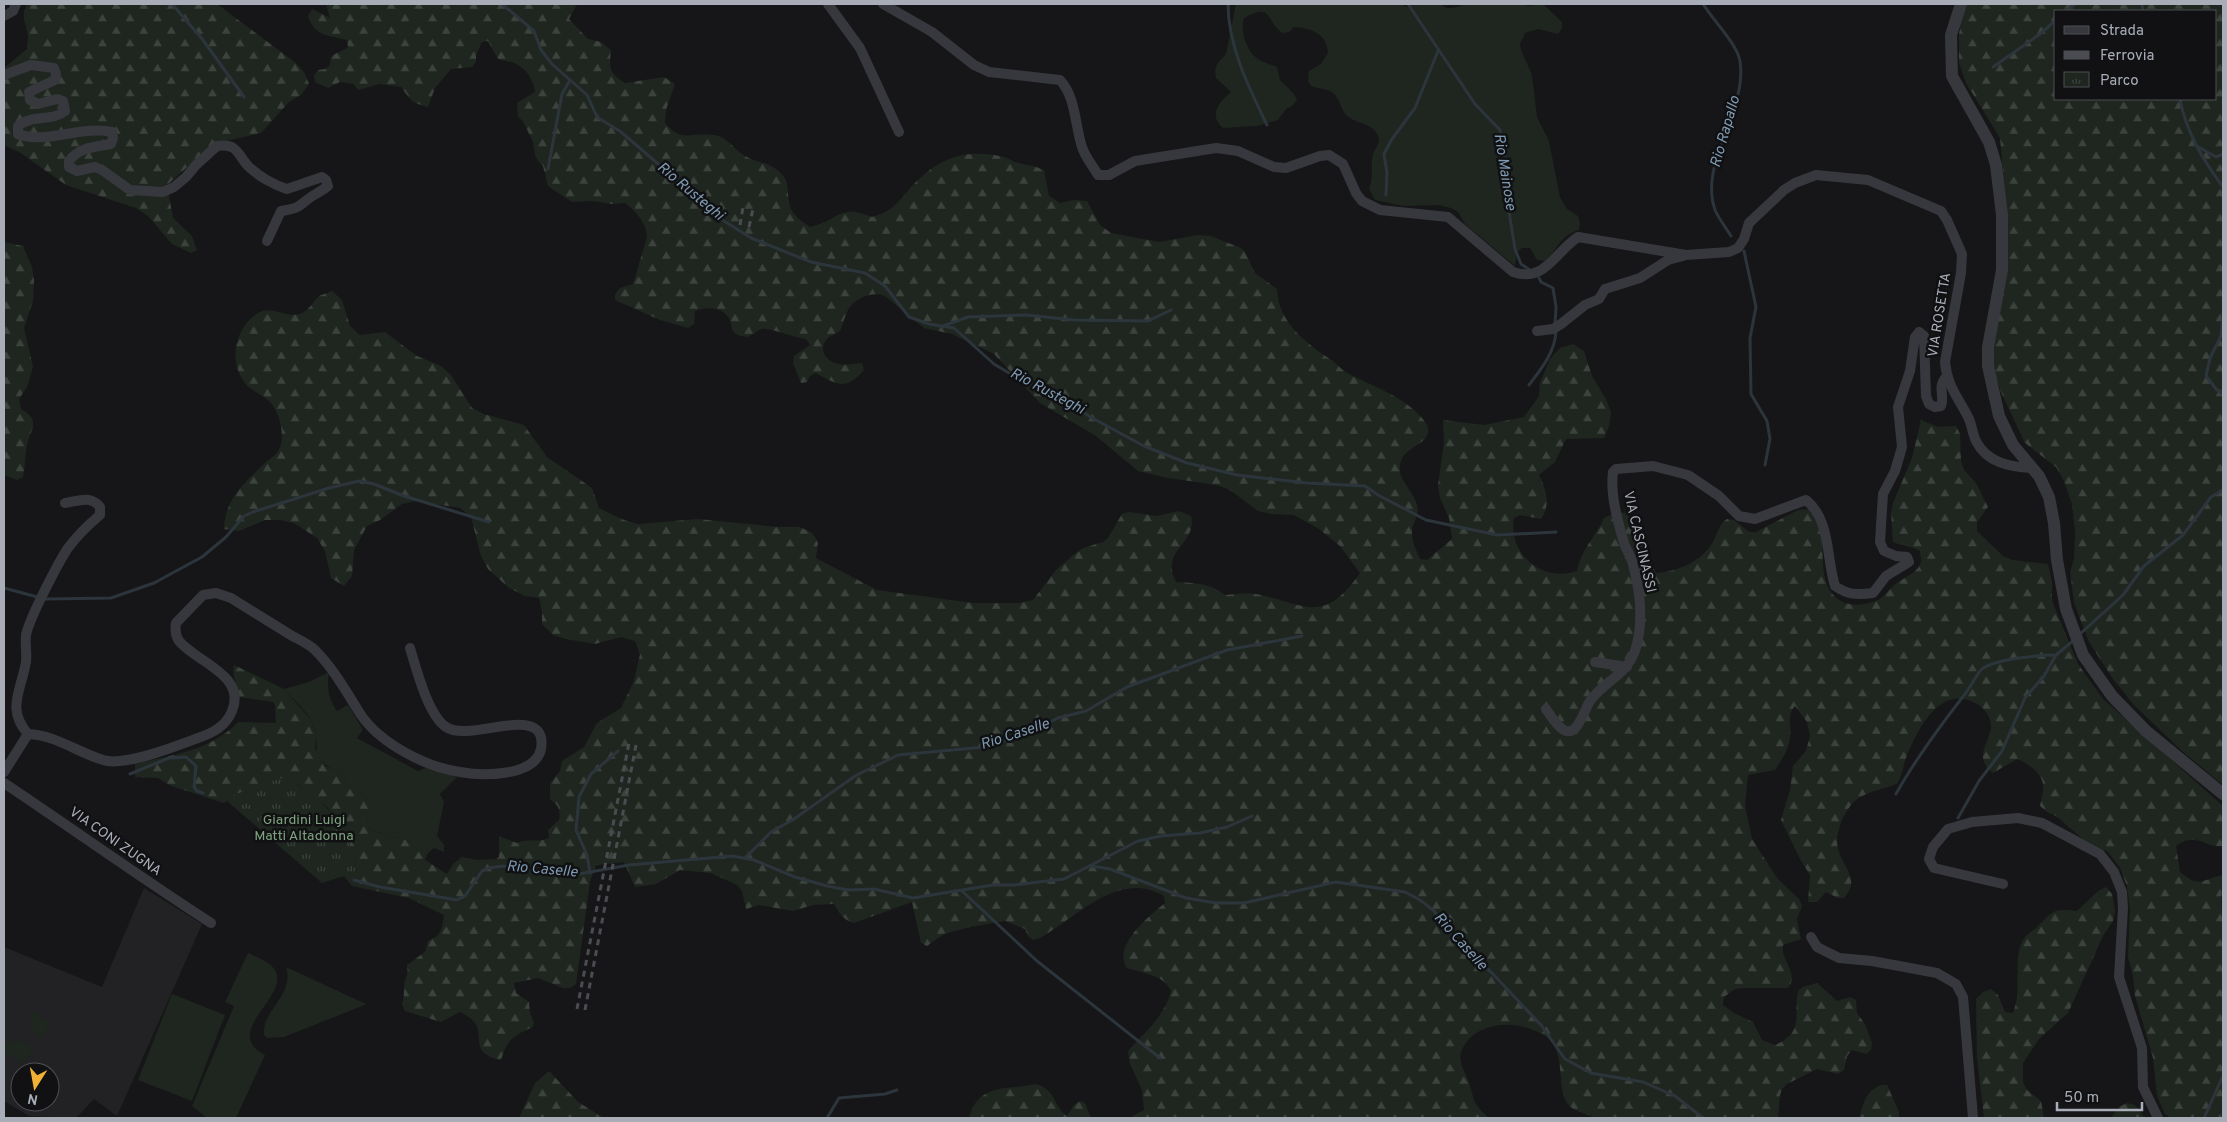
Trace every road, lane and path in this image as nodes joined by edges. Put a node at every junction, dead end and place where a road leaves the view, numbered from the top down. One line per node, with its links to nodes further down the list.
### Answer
1 (16, 4): 5 (street)
2 (828, 4): 7 (street)
3 (883, 4): 9 (street, VIA ROSETTA)
4 (1961, 4): 12 (street)
5 (4, 16)
6 (4, 75): 8 (street)
7 (898, 132)
8 (267, 241)
9 (1686, 255): 10 (street, VIA ROSETTA); 11 (street, VIA ROSETTA)
10 (1537, 331)
11 (1946, 377): 12 (street, VIA ROSETTA); 16 (street, VIA CASCINASSI)
12 (2032, 468): 21 (street)
13 (65, 503): 18 (street)
14 (410, 648): 18 (street)
15 (1595, 662): 16 (street)
16 (1628, 667): 17 (street)
17 (1546, 709)
18 (28, 734): 19 (street)
19 (4, 772)
20 (4, 783): 23 (street, VIA CONI ZUGNA)
21 (2223, 794)
22 (2003, 884): 26 (street)
23 (211, 923)
24 (1811, 937): 25 (street)
25 (1973, 1118)
26 (2158, 1118)

